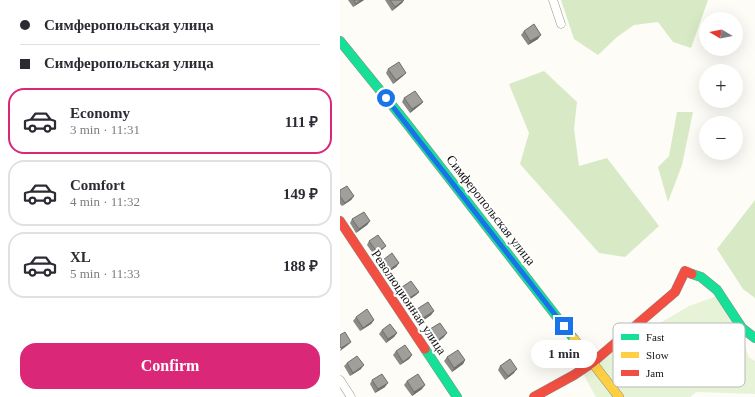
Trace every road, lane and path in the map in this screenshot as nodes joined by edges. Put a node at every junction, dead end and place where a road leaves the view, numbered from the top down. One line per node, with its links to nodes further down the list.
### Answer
1 (553, 0): 2 (street)
2 (561, 24)
3 (340, 41): 10 (street, Симферопольская улица)
4 (340, 221): 13 (street, Революционная улица)
5 (639, 323): 6 (street)
6 (739, 323)
7 (745, 330): 8 (street)
8 (755, 338)
9 (613, 345): 10 (street)
10 (592, 363): 14 (street); 15 (street, Симферопольская улица)
11 (340, 380): 12 (street)
12 (351, 397)
13 (457, 397)
14 (534, 397)
15 (619, 397)

